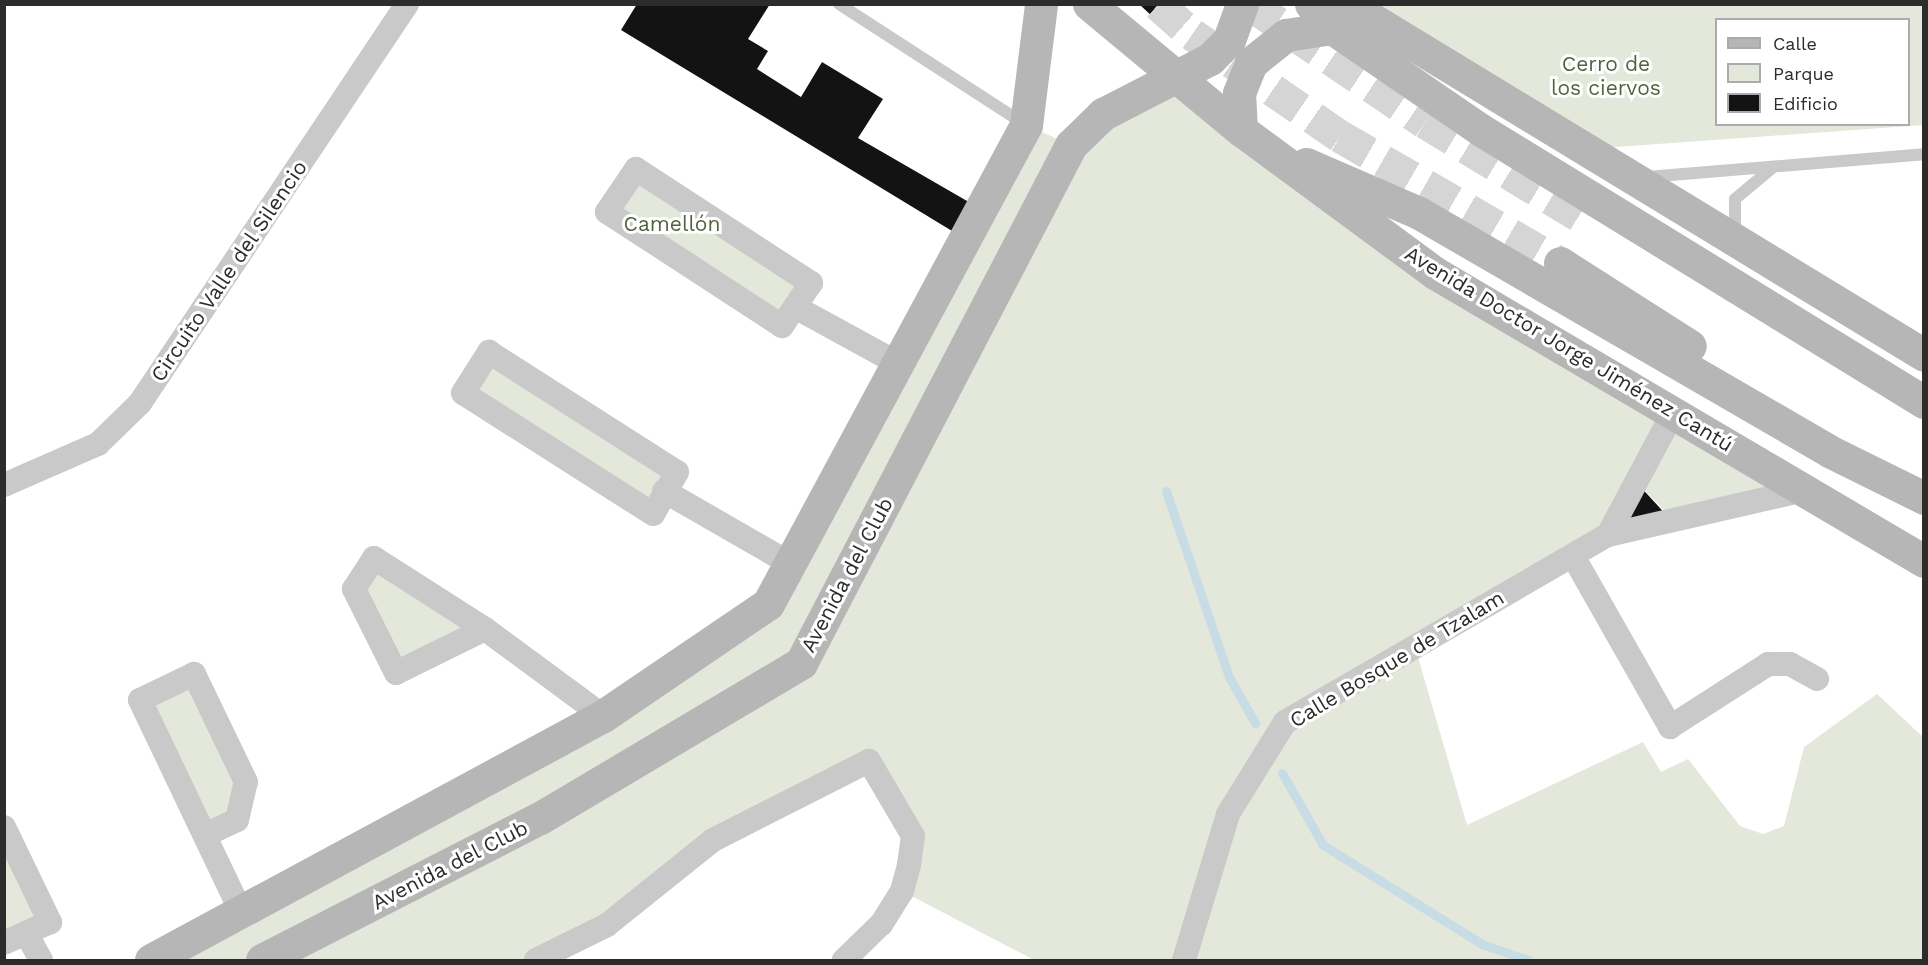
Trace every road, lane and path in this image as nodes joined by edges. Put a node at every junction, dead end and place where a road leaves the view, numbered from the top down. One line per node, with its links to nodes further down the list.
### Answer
1 (407, 4): 24 (street, Circuito Valle del Silencio)
2 (839, 4): 9 (lane)
3 (1041, 4): 9 (street)
4 (1089, 4): 8 (street, Avenida Doctor Jorge Jiménez Cantú)
5 (1242, 4): 8 (street, Avenida del Club)
6 (1311, 4): 7 (street)
7 (1339, 16): 10 (street); 14 (street); 21 (street)
8 (1176, 75): 10 (street, Avenida Doctor Jorge Jiménez Cantú); 42 (street, Avenida del Club)
9 (1026, 125): 20 (street)
10 (1241, 129): 11 (street, Avenida Doctor Jorge Jiménez Cantú)
11 (1268, 149): 22 (street, Avenida Doctor Jorge Jiménez Cantú); 28 (street)
12 (1923, 154): 13 (lane)
13 (1774, 167): 14 (lane); 16 (lane)
14 (1634, 178): 16 (street)
15 (1582, 217): 23 (street)
16 (1736, 240): 19 (street)
17 (1560, 263): 27 (street)
18 (795, 307): 18 (street); 20 (street)
19 (1923, 355)
20 (901, 365): 32 (street)
21 (1923, 402)
22 (1673, 413): 25 (street, Avenida Doctor Jorge Jiménez Cantú); 29 (street)
23 (1923, 417)
24 (4, 485)
25 (1805, 490): 29 (street, Calle Bosque de Tzalam); 31 (street, Avenida Doctor Jorge Jiménez Cantú)
26 (664, 491): 26 (street); 32 (street)
27 (1923, 493)
28 (1923, 498)
29 (1608, 535): 30 (street, Calle Bosque de Tzalam)
30 (1573, 556): 34 (street); 45 (street, Calle Bosque de Tzalam)
31 (1923, 561)
32 (791, 564): 35 (street)
33 (485, 629): 33 (street); 35 (street)
34 (1817, 680)
35 (603, 716): 38 (street)
36 (4, 827): 39 (street)
37 (205, 835): 37 (street); 38 (street)
38 (241, 912): 41 (street)
39 (15, 938): 40 (street)
40 (41, 960)
41 (151, 960)
42 (262, 960)
43 (536, 960): 44 (street)
44 (844, 960)
45 (1184, 960)

